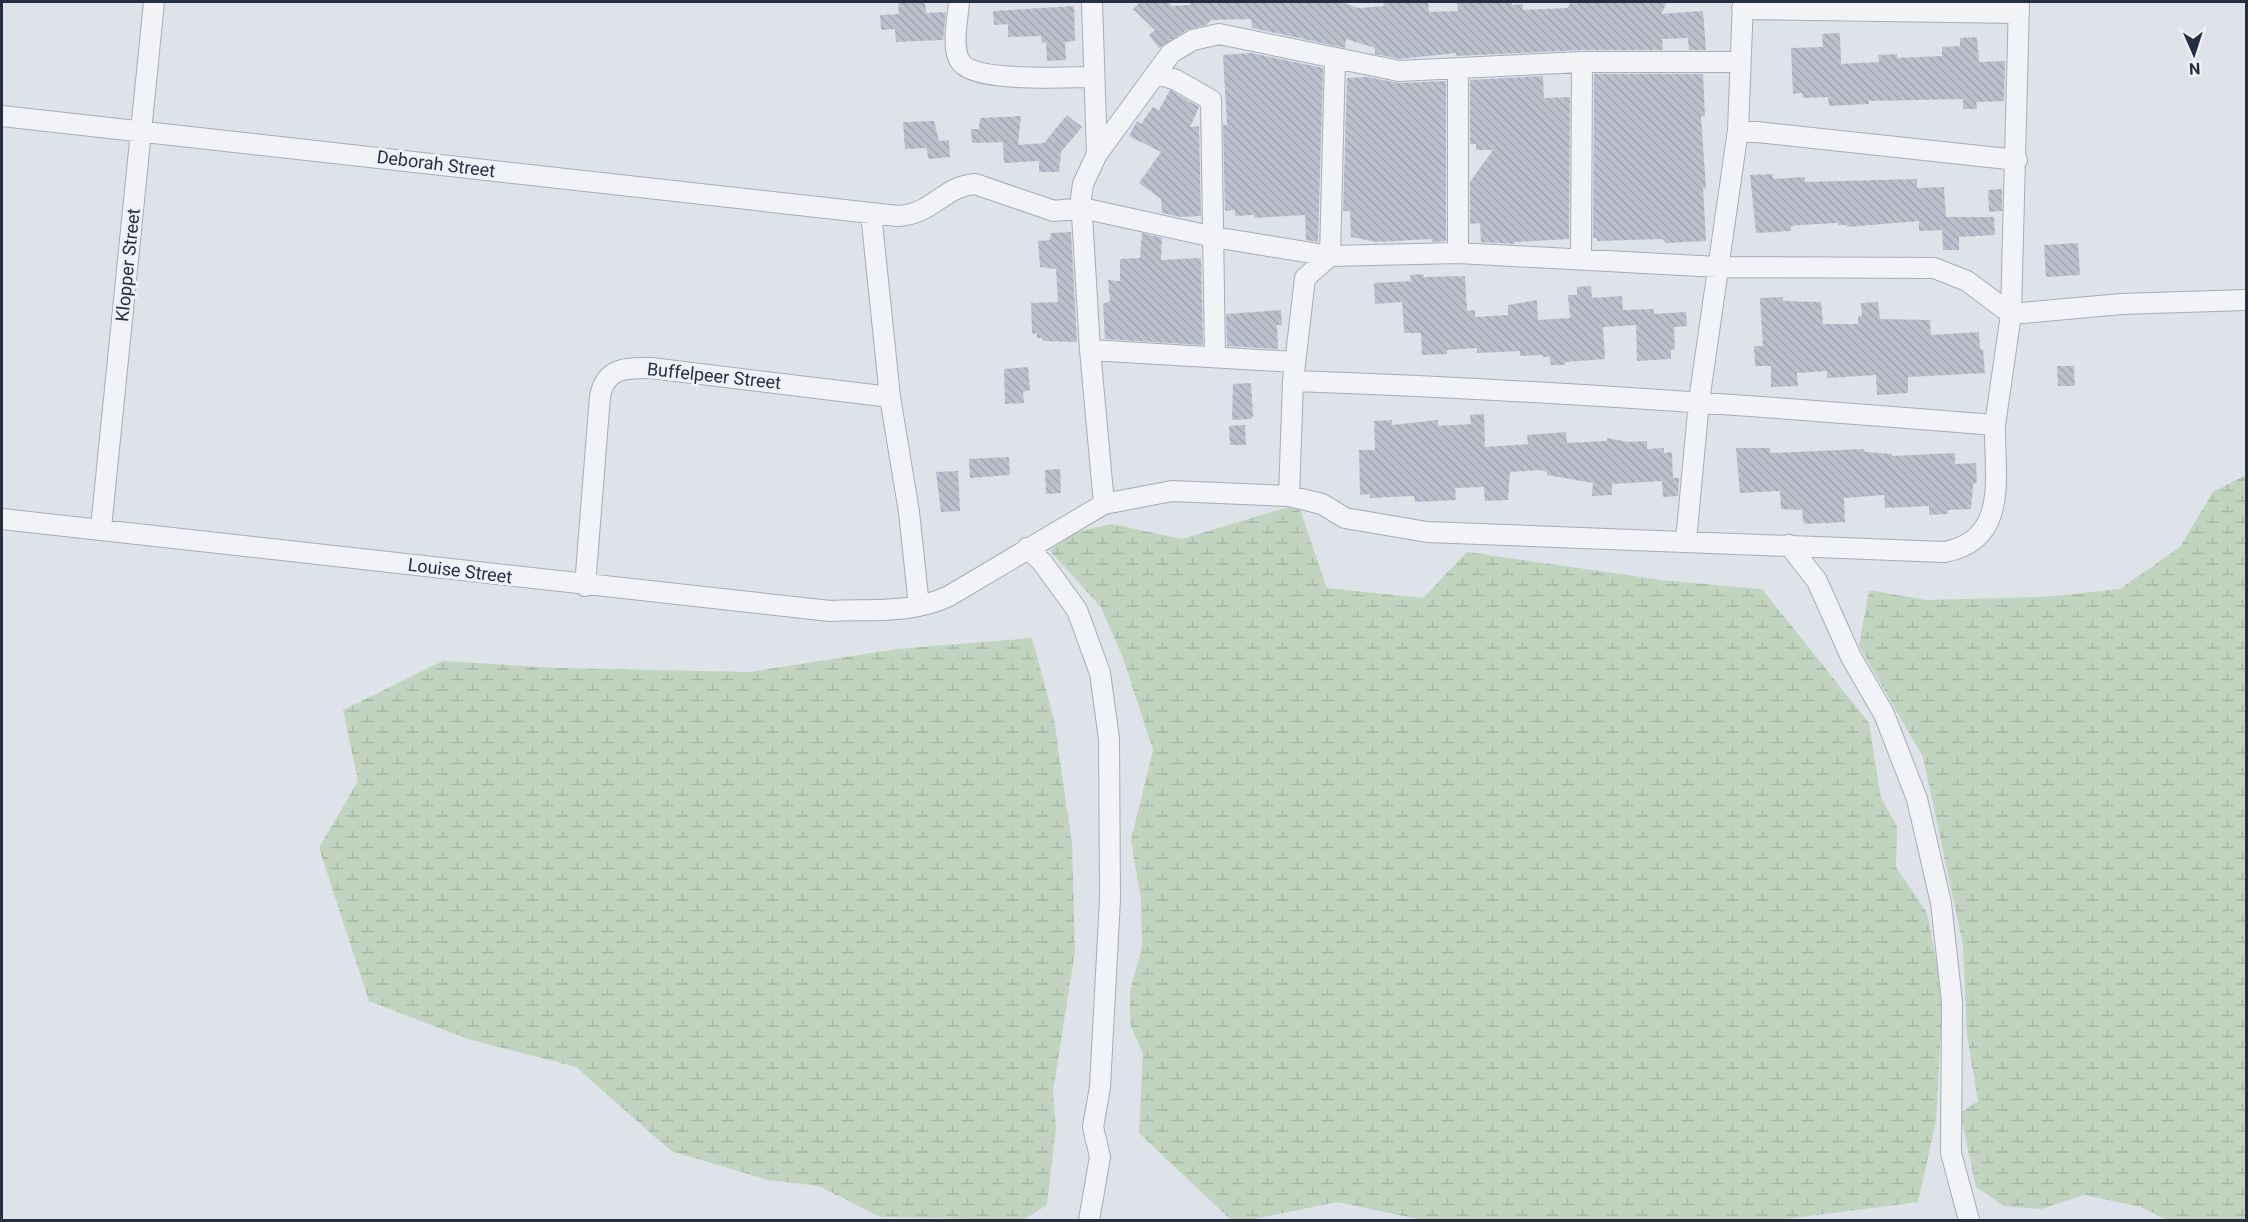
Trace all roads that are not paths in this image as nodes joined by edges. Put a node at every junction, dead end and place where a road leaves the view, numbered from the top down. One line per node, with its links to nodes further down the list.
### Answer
1 (154, 2): 13 (street, Klopper Street)
2 (959, 2): 11 (street)
3 (1092, 2): 11 (street)
4 (1742, 5): 5 (street); 8 (street)
5 (2019, 7): 16 (street, Louise Street)
6 (1335, 58): 9 (street); 10 (street); 21 (street)
7 (1582, 62): 8 (street); 9 (street); 22 (street)
8 (1739, 62): 14 (street)
9 (1458, 69): 20 (street)
10 (1156, 73): 15 (street); 19 (street)
11 (1094, 77): 15 (street)
12 (2, 116): 13 (street, Deborah Street)
13 (142, 129): 18 (street, Deborah Street); 35 (street, Klopper Street)
14 (1738, 130): 16 (street); 23 (street)
15 (1097, 154): 17 (street)
16 (2017, 160): 25 (street, Louise Street)
17 (1082, 208): 18 (street, Deborah Street); 19 (street, Deborah Street); 26 (street)
18 (871, 213): 29 (street)
19 (1214, 237): 21 (street, Deborah Street); 27 (street)
20 (1458, 253): 21 (street, Deborah Street); 22 (street, Deborah Street)
21 (1330, 256): 28 (street)
22 (1581, 259): 23 (street, Deborah Street)
23 (1719, 267): 25 (street, Deborah Street); 30 (street)
24 (2247, 300): 25 (street)
25 (2011, 314): 31 (street, Louise Street)
26 (1089, 350): 27 (street); 33 (street)
27 (1215, 356): 28 (street)
28 (1294, 372): 30 (street); 32 (street)
29 (890, 397): 39 (street, Buffelpeer Street); 40 (street)
30 (1699, 401): 31 (street); 36 (street)
31 (1995, 425): 37 (street, Louise Street)
32 (1289, 496): 33 (street, Louise Street); 36 (street, Louise Street)
33 (1104, 504): 38 (street, Louise Street)
34 (2, 519): 35 (street, Louise Street)
35 (101, 528): 39 (street, Louise Street)
36 (1686, 541): 37 (street, Louise Street)
37 (1789, 545): 42 (street)
38 (1027, 548): 40 (street, Louise Street); 41 (street)
39 (585, 585): 40 (street, Louise Street)
40 (919, 606)
41 (1089, 1221)
42 (1970, 1221)

